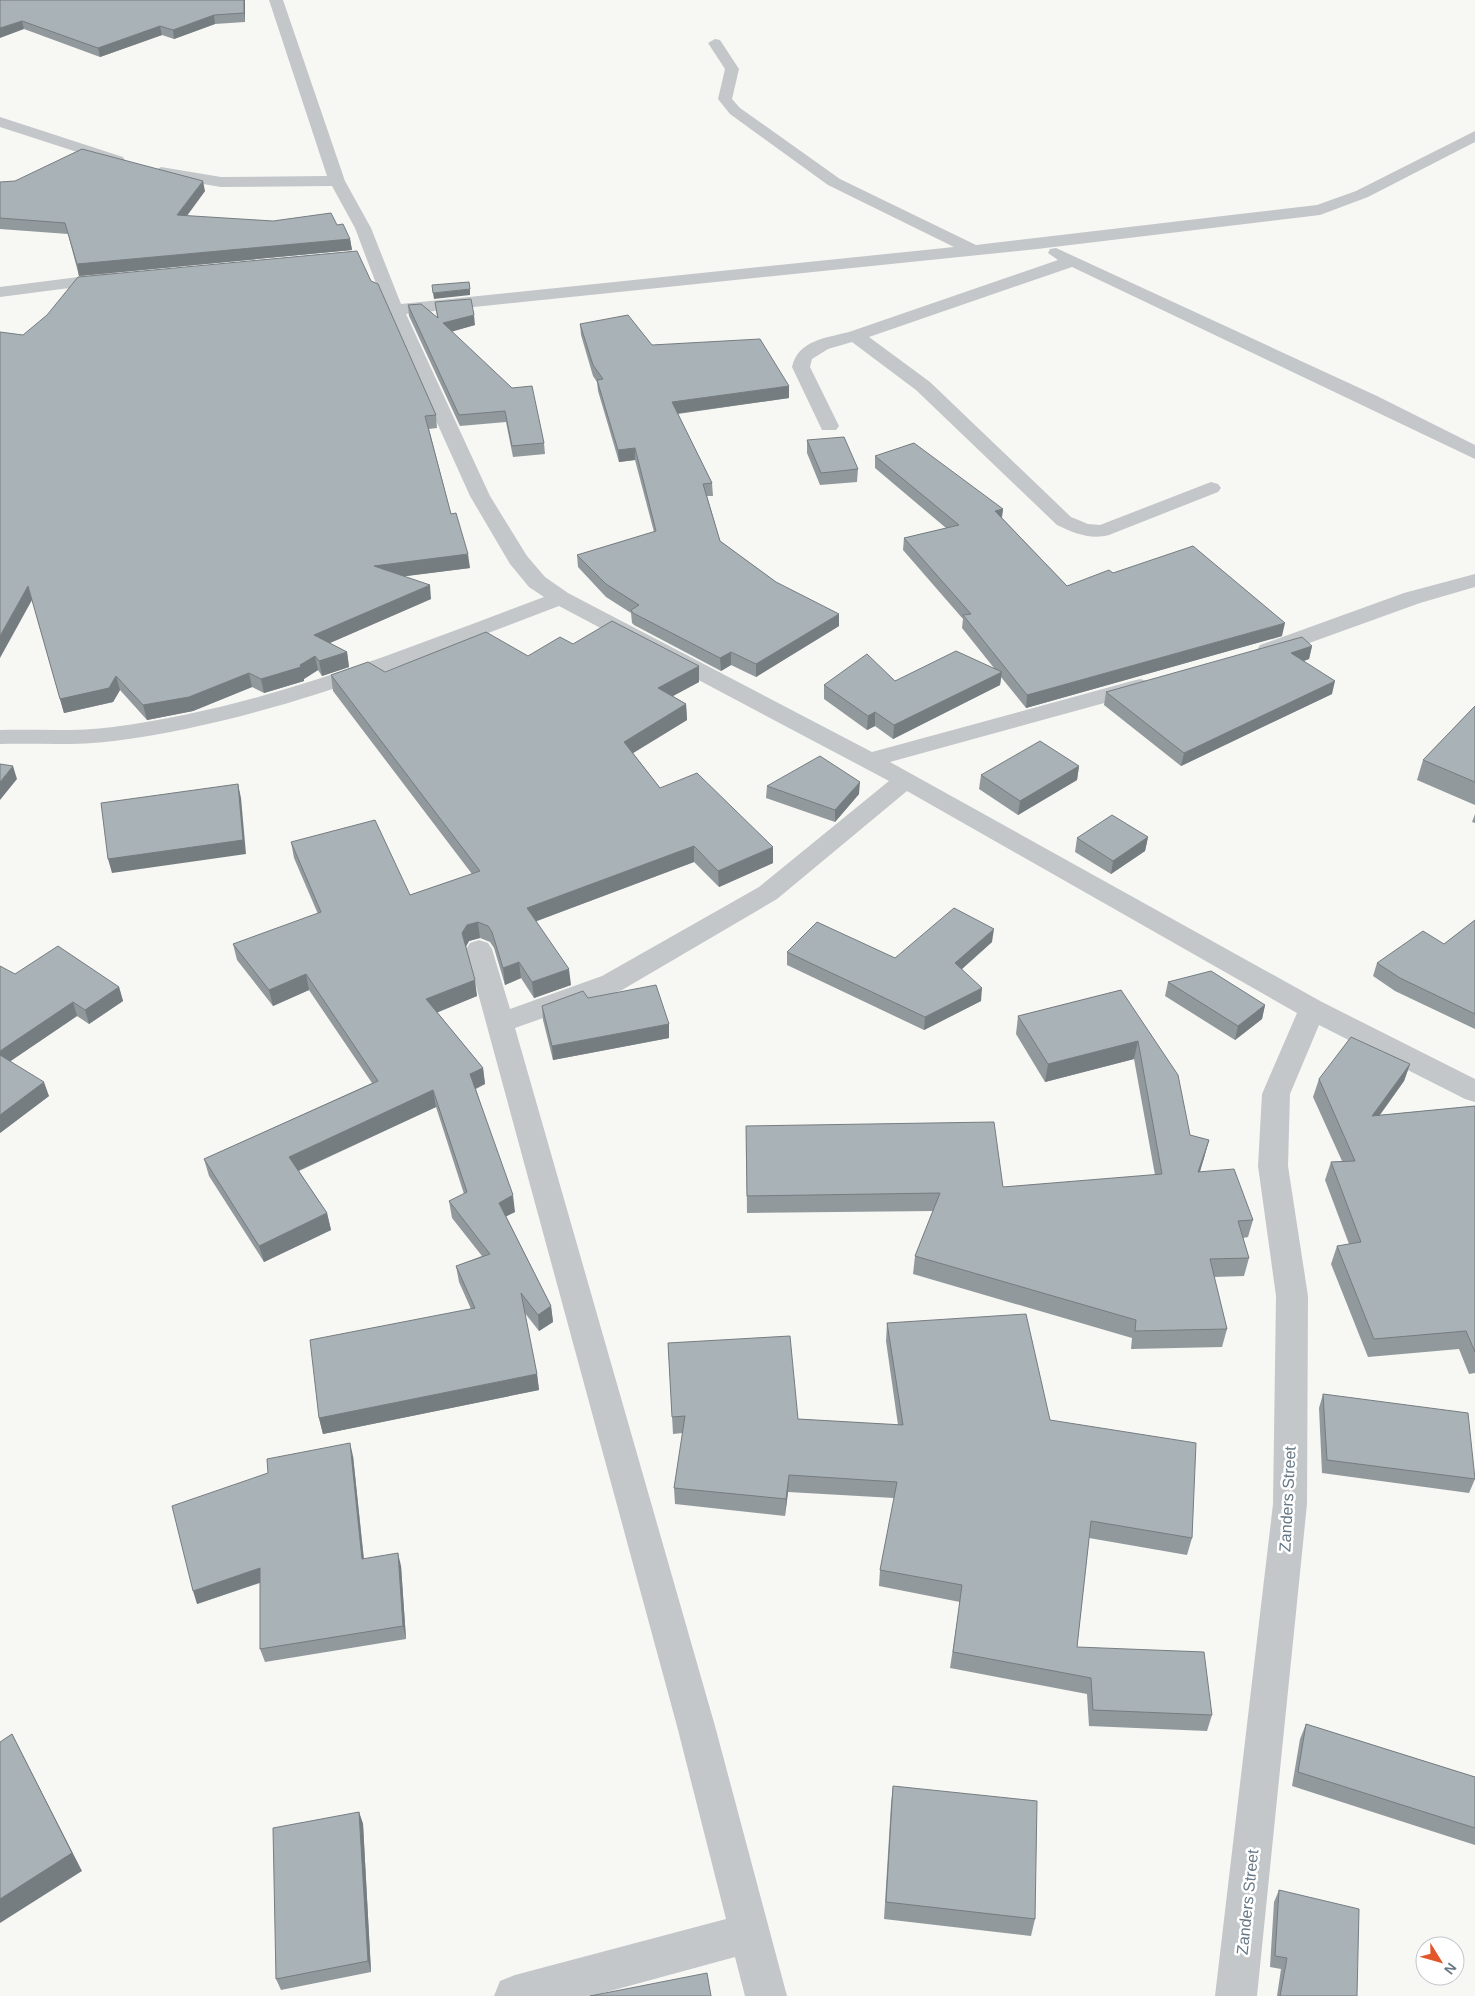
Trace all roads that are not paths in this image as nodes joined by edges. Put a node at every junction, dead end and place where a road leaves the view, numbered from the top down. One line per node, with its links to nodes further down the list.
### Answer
1 (276, 0): 7 (street)
2 (715, 43): 9 (street)
3 (0, 122): 5 (street)
4 (1475, 136): 8 (street)
5 (128, 163)
6 (147, 168): 7 (street)
7 (337, 180): 13 (street)
8 (1037, 244): 9 (street); 10 (street)
9 (973, 250): 13 (street)
10 (1072, 261): 14 (street); 16 (street)
11 (124, 277): 12 (street)
12 (0, 292)
13 (395, 310): 19 (street)
14 (856, 336): 15 (street); 17 (street)
15 (828, 426)
16 (1475, 453)
17 (1211, 488)
18 (1475, 580): 20 (street)
19 (560, 598): 22 (street); 23 (street)
20 (1252, 655)
21 (1156, 681): 23 (street)
22 (0, 737)
23 (869, 760): 24 (street)
24 (906, 780): 26 (street); 27 (street)
25 (479, 949): 27 (street)
26 (1312, 1009): 28 (street); 32 (street, Zanders Street)
27 (499, 1023): 29 (street)
28 (1475, 1092)
29 (750, 1934): 30 (street); 31 (street)
30 (515, 1996)
31 (766, 1996)
32 (1236, 1996)

